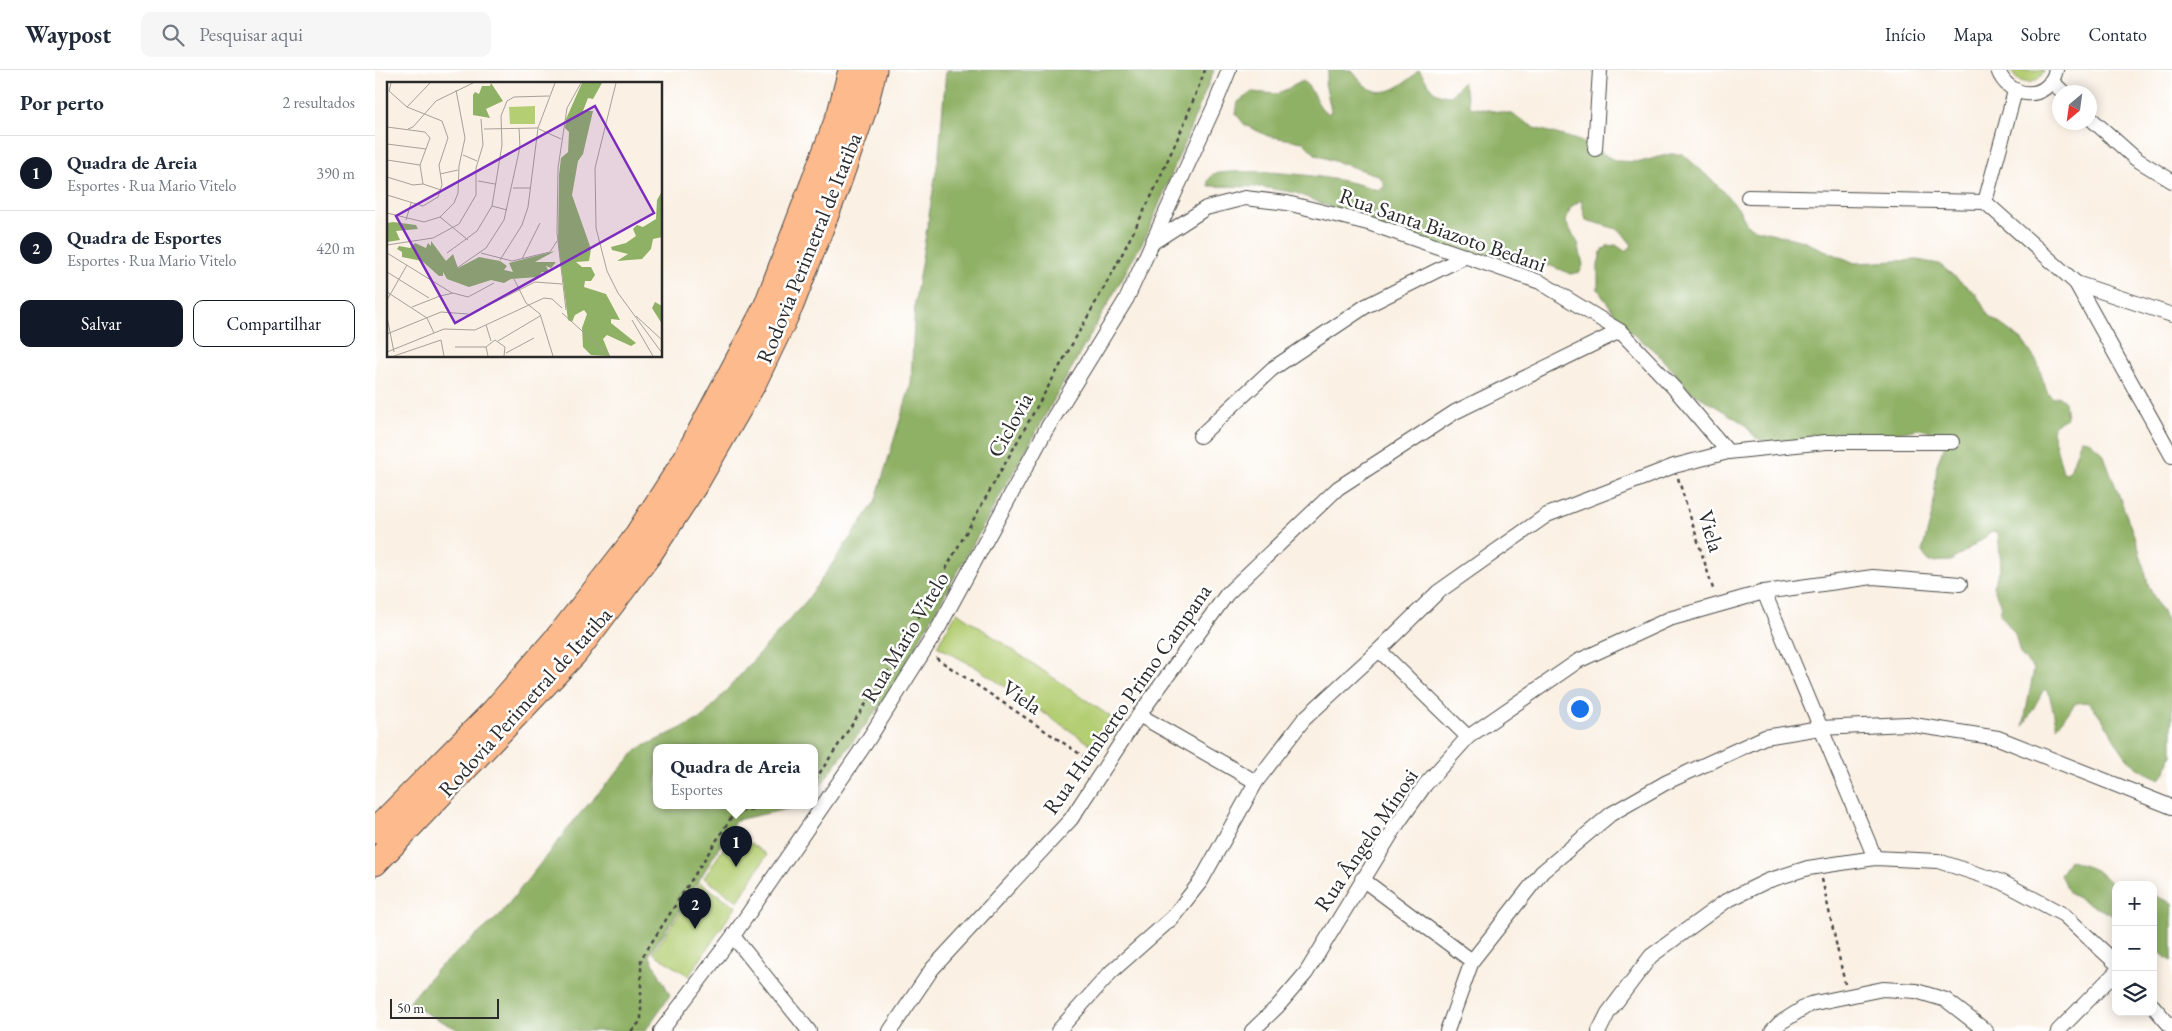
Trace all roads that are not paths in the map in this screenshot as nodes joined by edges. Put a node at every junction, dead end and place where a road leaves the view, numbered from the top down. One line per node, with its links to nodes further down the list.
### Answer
1 (851, 70): 30 (highway, Rodovia Perimetral de Itatiba)
2 (874, 70): 32 (highway, Rodovia Perimetral de Itatiba)
3 (1229, 70): 13 (street, Rua Mario Vitelo)
4 (1600, 70): 9 (street)
5 (1997, 70): 7 (street)
6 (2053, 76): 7 (street)
7 (2015, 91): 12 (street)
8 (2097, 125): 10 (street)
9 (1595, 149)
10 (2172, 180)
11 (1748, 197): 12 (street)
12 (1985, 202): 15 (street)
13 (1152, 243): 14 (street, Rua Santa Biazoto Bedani); 34 (street, Rua Mario Vitelo)
14 (1466, 256): 17 (street, Rua Santa Biazoto Bedani); 18 (street)
15 (2077, 283): 16 (street); 21 (street)
16 (2172, 315)
17 (1620, 331): 20 (street, Rua Santa Biazoto Bedani); 25 (street, Rua Humberto Primo Campana)
18 (1200, 436)
19 (1952, 442): 20 (street)
20 (1728, 452): 24 (street)
21 (2172, 456)
22 (1960, 584): 23 (street, Rua Ângelo Minosi)
23 (1764, 592): 26 (street); 27 (street, Rua Ângelo Minosi)
24 (1379, 650): 27 (street); 28 (street)
25 (1139, 715): 28 (street); 42 (street, Rua Humberto Primo Campana)
26 (1820, 728): 29 (street); 31 (street); 36 (street)
27 (1468, 737): 33 (street, Rua Ângelo Minosi)
28 (1256, 782): 43 (street)
29 (2172, 807)
30 (375, 831)
31 (1875, 858): 35 (street); 46 (street)
32 (375, 863)
33 (1362, 879): 36 (street); 44 (street, Rua Ângelo Minosi)
34 (733, 936): 40 (street, Rua Mario Vitelo); 41 (street)
35 (2112, 959)
36 (1472, 961): 45 (street)
37 (2112, 976): 49 (street)
38 (2157, 1011): 39 (street)
39 (2172, 1028)
40 (661, 1031)
41 (809, 1031)
42 (890, 1031)
43 (1058, 1031)
44 (1252, 1031)
45 (1447, 1031)
46 (1599, 1031)
47 (1772, 1031): 48 (street)
48 (1987, 1031)
49 (2058, 1031)

